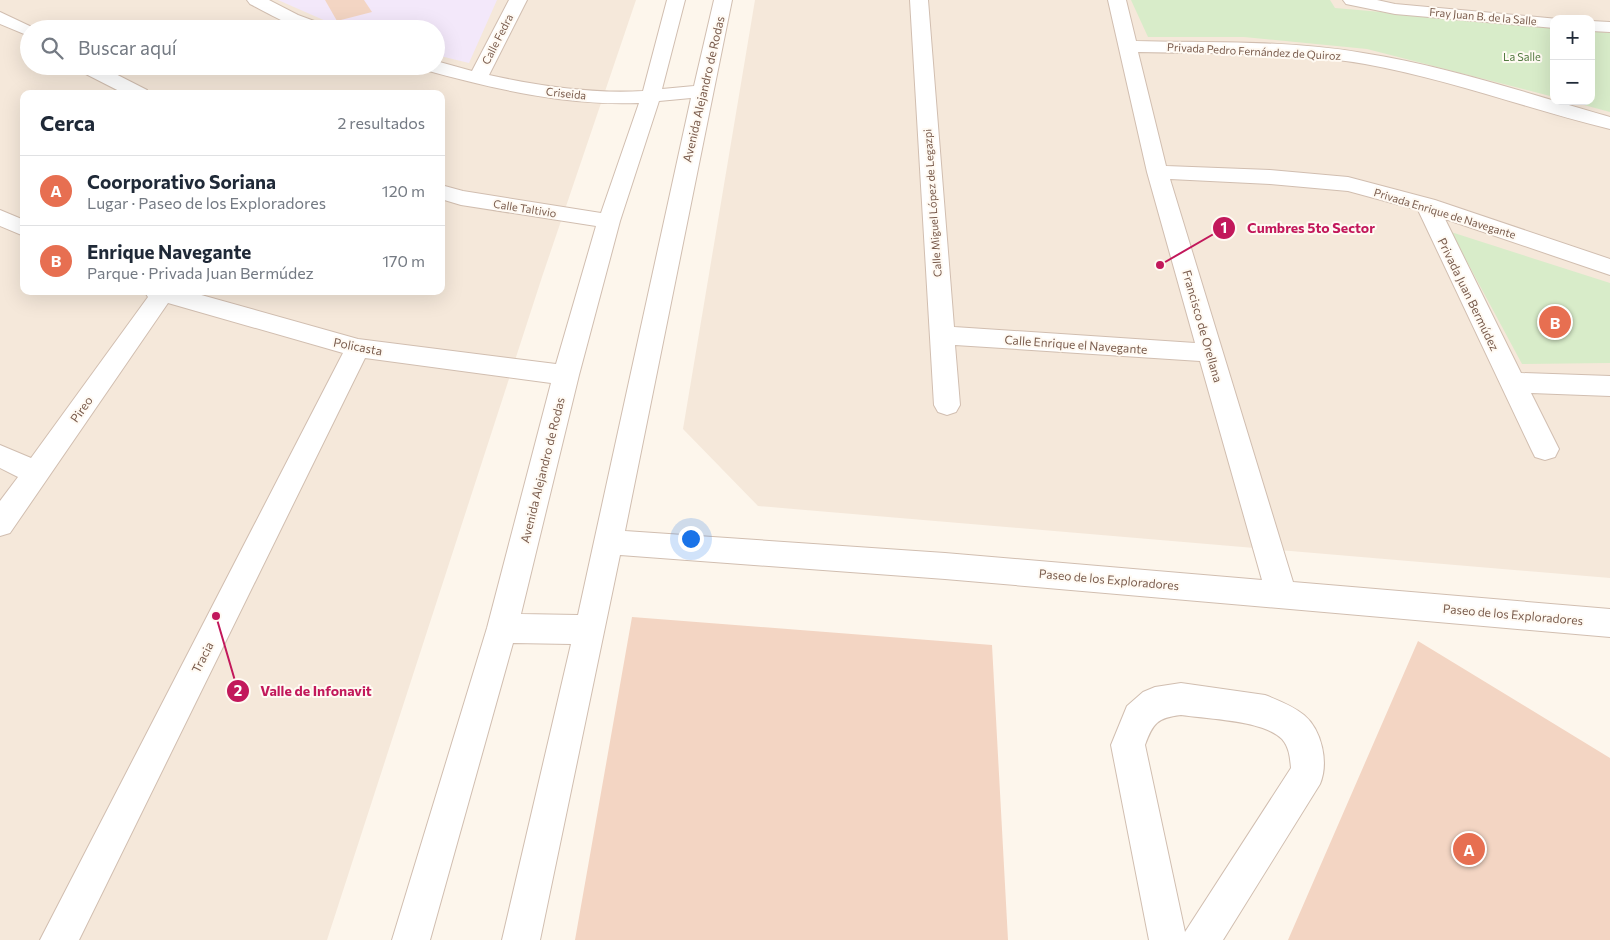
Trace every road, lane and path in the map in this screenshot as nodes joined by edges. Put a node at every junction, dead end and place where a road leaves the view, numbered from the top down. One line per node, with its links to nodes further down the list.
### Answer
1 (256, 0): 9 (street)
2 (518, 0): 17 (street, Calle Fedra)
3 (676, 0): 20 (street, Avenida Alejandro de Rodas)
4 (723, 0): 19 (street, Avenida Alejandro de Rodas)
5 (919, 0): 31 (street, Calle Miguel López de Legazpi)
6 (1117, 0): 14 (street, Francisco de Orellana)
7 (1353, 0): 10 (street, Fray Juan B. de la Salle)
8 (0, 16): 11 (street)
9 (295, 20)
10 (1550, 23)
11 (20, 26)
12 (1595, 26): 13 (street)
13 (1610, 28)
14 (1129, 46): 21 (street, Privada Pedro Fernández de Quiroz); 22 (street, Francisco de Orellana)
15 (445, 70): 17 (street, Criseida)
16 (103, 75): 18 (street)
17 (477, 79): 20 (street, Criseida)
18 (132, 90)
19 (702, 91): 20 (street, Criseida); 42 (street, Avenida Alejandro de Rodas)
20 (651, 96): 26 (street, Avenida Alejandro de Rodas)
21 (1610, 123)
22 (1157, 172): 24 (street, Privada Enrique de Navegante); 33 (street, Francisco de Orellana)
23 (445, 193): 26 (street, Calle Taltivio)
24 (1427, 205): 28 (street, Privada Enrique de Navegante); 35 (street, Privada Juan Bermúdez)
25 (0, 217): 27 (street)
26 (609, 221): 34 (street, Avenida Alejandro de Rodas)
27 (20, 227)
28 (1610, 266)
29 (158, 295): 40 (street, Pireo)
30 (166, 295): 32 (street, Policasta)
31 (941, 336): 33 (street, Calle Enrique el Navegante); 37 (street, Calle Miguel López de Legazpi)
32 (358, 348): 34 (street, Policasta); 47 (street, Tracia)
33 (1212, 353): 43 (street, Francisco de Orellana)
34 (566, 375): 45 (street, Avenida Alejandro de Rodas)
35 (1511, 382): 36 (street); 38 (street, Privada Juan Bermúdez)
36 (1610, 386)
37 (947, 405)
38 (1544, 449)
39 (0, 456): 40 (street)
40 (36, 473): 41 (street, Pireo)
41 (0, 524)
42 (608, 542): 43 (street, Paseo de los Exploradores); 46 (street, Avenida Alejandro de Rodas)
43 (1281, 593): 44 (street, Paseo de los Exploradores)
44 (1610, 623)
45 (502, 628): 46 (street); 48 (street, Avenida Alejandro de Rodas)
46 (590, 630): 49 (street, Avenida Alejandro de Rodas)
47 (59, 940)
48 (411, 940)
49 (521, 940)
50 (1168, 940): 51 (street)
51 (1201, 940)

